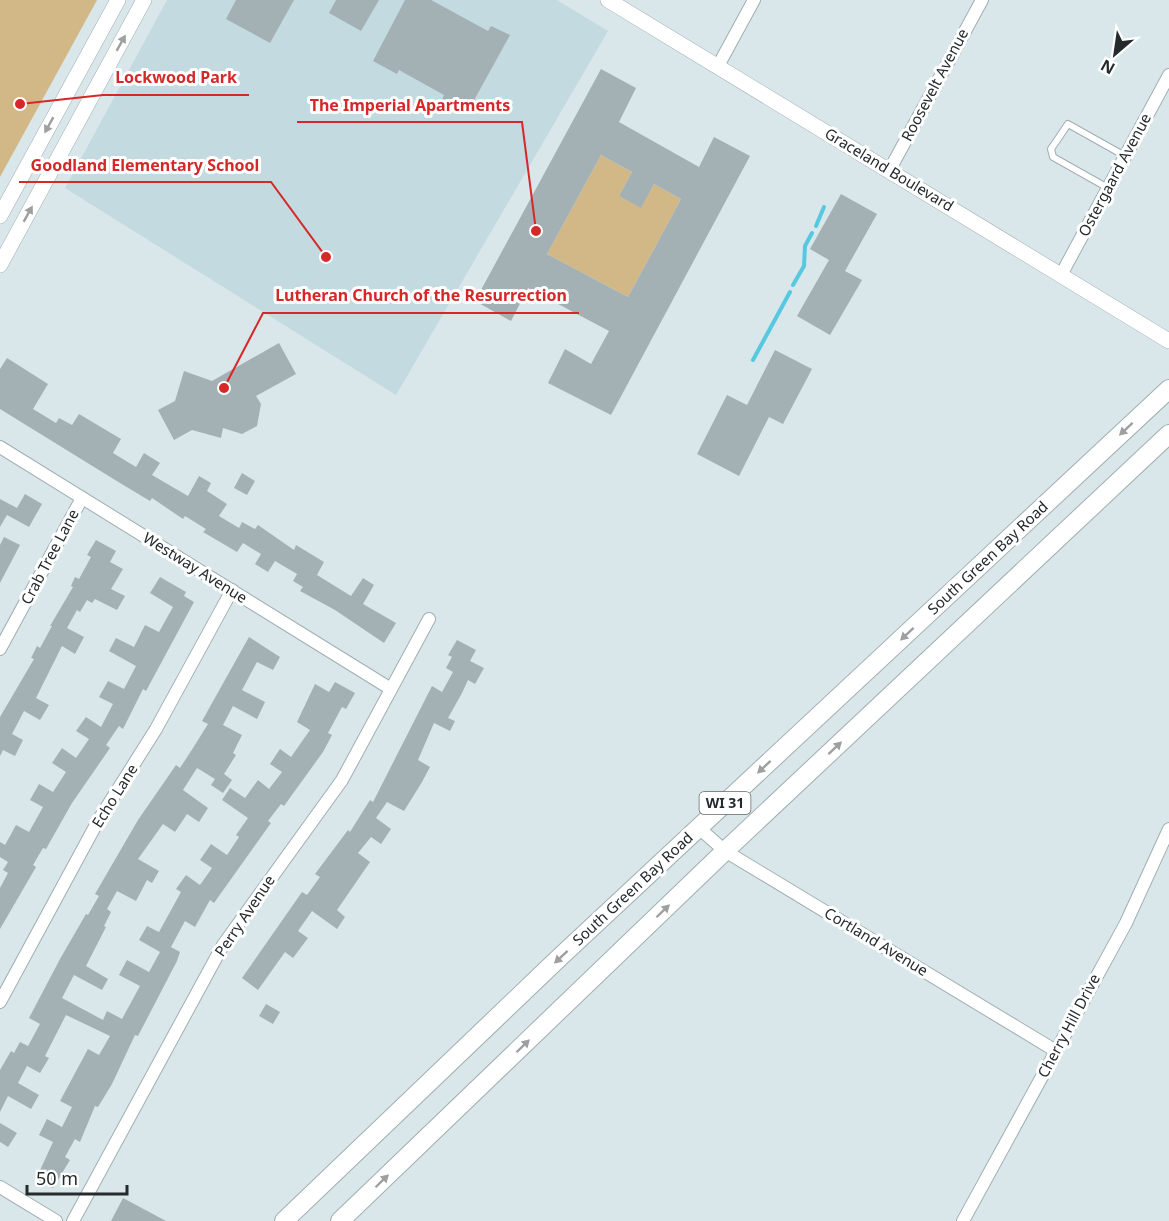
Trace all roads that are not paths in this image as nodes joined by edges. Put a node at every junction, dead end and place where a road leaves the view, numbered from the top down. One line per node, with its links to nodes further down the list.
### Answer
1 (118, 0): 11 (street, one-way to 11)
2 (608, 0): 6 (street, Graceland Boulevard)
3 (754, 0): 6 (street)
4 (982, 0): 9 (street, Roosevelt Avenue)
5 (139, 2): 12 (street, one-way to 5)
6 (718, 66): 9 (street, Graceland Boulevard)
7 (1169, 75): 8 (street, Ostergaard Avenue)
8 (1125, 156): 10 (street, Ostergaard Avenue); 10 (lane)
9 (889, 171): 13 (street, Graceland Boulevard)
10 (1108, 188): 13 (street, Ostergaard Avenue)
11 (0, 216)
12 (0, 265)
13 (1061, 275): 14 (street, Graceland Boulevard)
14 (1169, 341)
15 (1169, 389): 23 (main road, South Green Bay Road / WI 31, one-way to 23)
16 (1169, 434): 25 (main road, WI 31, one-way to 16)
17 (0, 447): 18 (street, Westway Avenue)
18 (82, 498): 19 (street, Westway Avenue); 21 (street, Crab Tree Lane)
19 (232, 591): 22 (street, Westway Avenue); 26 (street, Echo Lane)
20 (429, 619): 22 (street, Perry Avenue)
21 (0, 649)
22 (391, 689): 30 (street, Perry Avenue)
23 (699, 828): 25 (street, Cortland Avenue); 31 (main road, South Green Bay Road / WI 31, one-way to 31)
24 (1169, 829): 27 (street, Cherry Hill Drive)
25 (725, 851): 27 (street, Cortland Avenue); 32 (main road, WI 31, one-way to 25)
26 (0, 1002)
27 (1056, 1051): 33 (street, Cherry Hill Drive)
28 (0, 1187): 29 (street)
29 (57, 1221)
30 (73, 1221)
31 (284, 1221)
32 (340, 1221)
33 (963, 1221)

